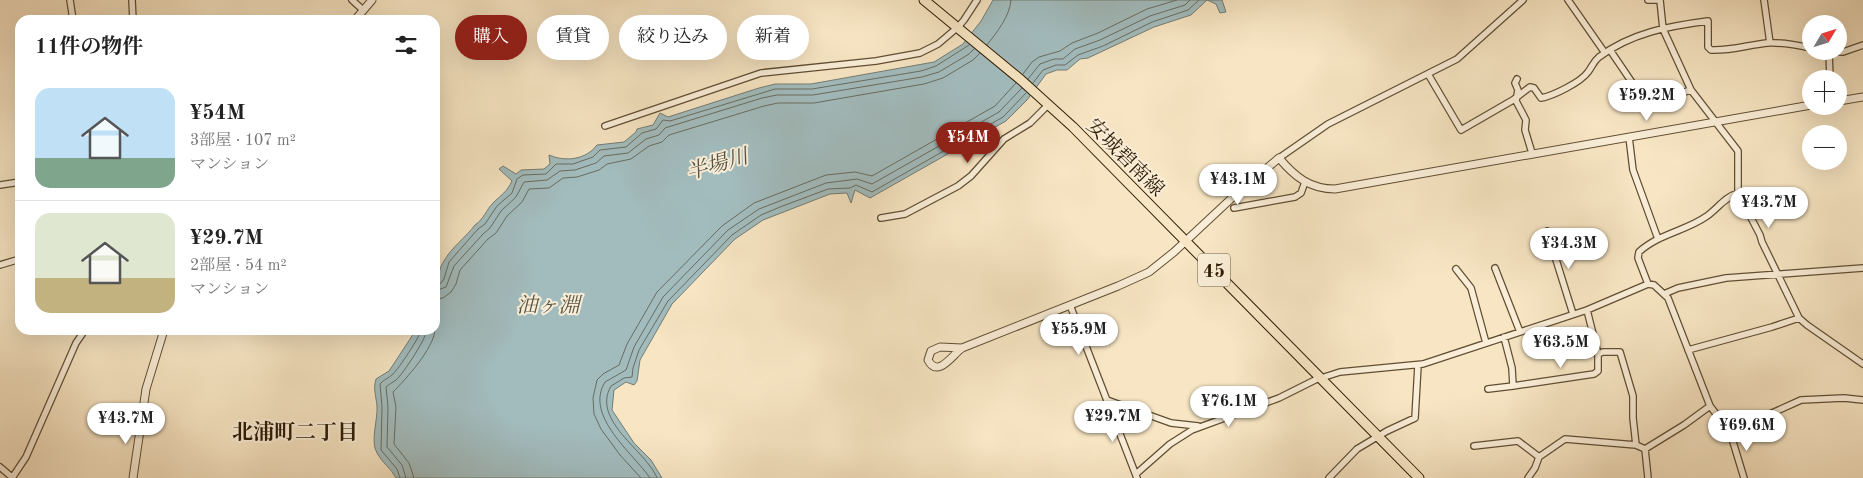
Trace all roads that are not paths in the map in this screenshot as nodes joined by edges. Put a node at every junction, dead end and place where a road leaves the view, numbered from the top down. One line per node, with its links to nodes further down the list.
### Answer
1 (70, 0): 13 (street)
2 (132, 0): 14 (street)
3 (352, 0): 12 (street)
4 (924, 0): 16 (main road, 安城碧南線 / 45)
5 (977, 0): 16 (street)
6 (1523, 0): 23 (street)
7 (1568, 0): 22 (street)
8 (1648, 0): 9 (street)
9 (1659, 0): 17 (street)
10 (1764, 0): 18 (street)
11 (370, 1): 12 (street)
12 (363, 10): 15 (street)
13 (72, 15)
14 (133, 15)
15 (359, 15)
16 (960, 29): 29 (main road, 安城碧南線 / 45); 32 (street)
17 (1663, 29): 18 (street); 22 (street); 25 (street)
18 (1770, 43): 20 (street)
19 (1863, 45): 21 (street)
20 (1802, 46)
21 (1848, 50)
22 (1607, 51): 25 (street); 26 (street)
23 (1428, 74): 26 (street); 35 (street)
24 (1517, 79): 26 (street)
25 (1691, 90): 31 (street)
26 (1516, 96): 34 (street)
27 (1863, 97): 28 (street)
28 (1847, 100)
29 (1048, 105): 41 (street); 44 (main road, 安城碧南線 / 45)
30 (1802, 107): 31 (street)
31 (1714, 122): 33 (street); 39 (street)
32 (605, 126)
33 (1629, 137): 34 (street); 43 (street)
34 (1532, 153): 36 (street)
35 (1279, 158): 36 (street); 44 (street)
36 (1305, 182): 40 (street)
37 (15, 183): 38 (street)
38 (0, 185)
39 (1738, 193): 43 (street); 50 (street)
40 (1234, 208)
41 (881, 218)
42 (1547, 231): 55 (street)
43 (1658, 239): 51 (street)
44 (1186, 242): 53 (street); 67 (main road, 安城碧南線 / 45)
45 (15, 260): 46 (street)
46 (0, 265)
47 (1495, 268): 57 (street)
48 (1863, 268): 50 (street)
49 (1456, 269): 61 (street)
50 (1777, 275): 52 (street); 56 (street)
51 (1648, 284): 52 (street); 54 (street)
52 (1664, 294): 63 (street)
53 (1070, 305): 62 (street); 70 (street)
54 (1587, 310): 55 (street); 64 (street)
55 (1573, 314): 57 (street)
56 (1799, 318): 63 (street); 65 (street)
57 (1520, 332): 60 (street)
58 (82, 335): 82 (street)
59 (162, 335): 83 (street)
60 (1504, 337): 61 (street); 68 (street)
61 (1486, 343): 66 (street)
62 (962, 348): 62 (street)
63 (1688, 350): 72 (street)
64 (1598, 354): 68 (street); 76 (street)
65 (1863, 364)
66 (1418, 366): 67 (street); 75 (street)
67 (1321, 378): 73 (street); 75 (main road, 安城碧南線 / 45)
68 (1513, 386): 69 (street)
69 (1488, 389)
70 (1107, 400): 73 (street); 81 (street)
71 (1863, 400): 74 (street)
72 (1710, 406): 74 (street); 78 (street)
73 (1202, 426): 81 (street)
74 (1730, 432): 88 (street)
75 (1379, 437): 84 (street); 85 (main road, 安城碧南線 / 45)
76 (1636, 445): 78 (street); 79 (street)
77 (1474, 446): 79 (street)
78 (1644, 449): 87 (street)
79 (1539, 457): 86 (street)
80 (0, 468): 82 (street)
81 (1136, 476)
82 (13, 478)
83 (133, 478)
84 (1329, 478)
85 (1419, 478)
86 (1528, 478)
87 (1648, 478)
88 (1744, 478)

